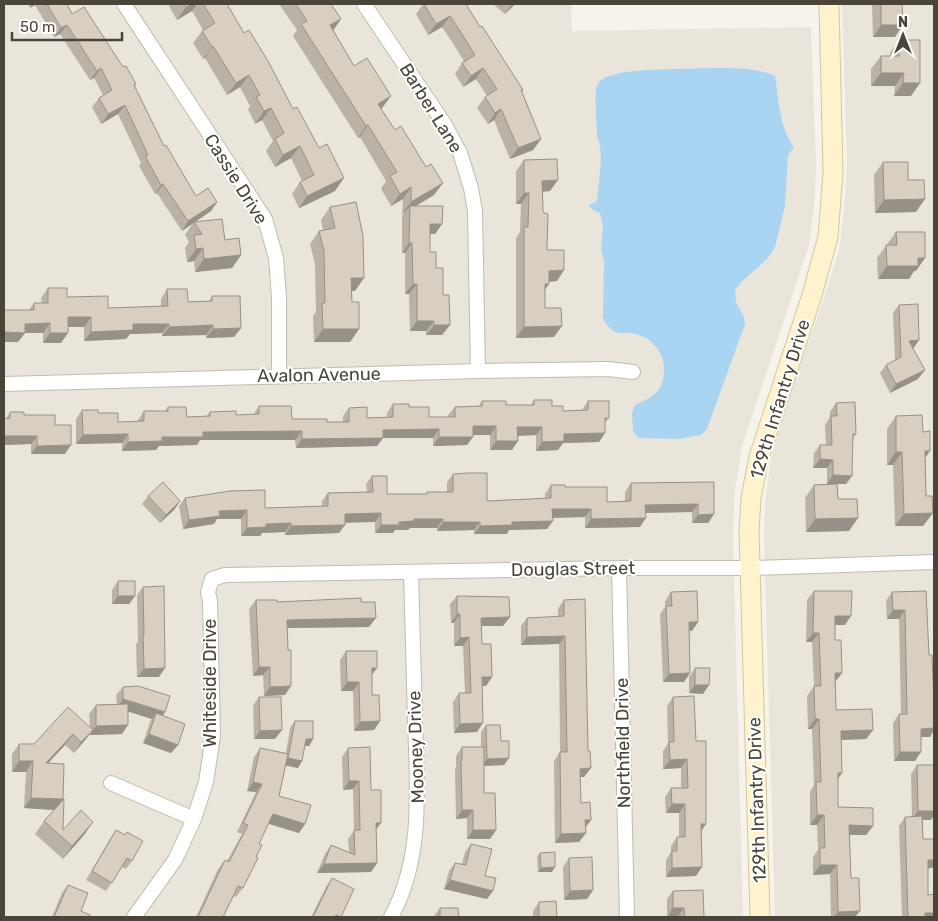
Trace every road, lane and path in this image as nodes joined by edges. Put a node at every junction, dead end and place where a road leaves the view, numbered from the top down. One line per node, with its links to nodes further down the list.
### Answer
1 (124, 4): 6 (street, Cassie Drive)
2 (364, 4): 4 (street, Barber Lane)
3 (829, 4): 10 (street, 129th Infantry Drive)
4 (478, 372): 5 (street, Avalon Avenue); 6 (street, Avalon Avenue)
5 (633, 372)
6 (279, 376): 7 (street, Avalon Avenue)
7 (4, 384)
8 (934, 562): 10 (street, Douglas Street)
9 (619, 568): 10 (street, Douglas Street); 11 (street, Douglas Street); 17 (street, Northfield Drive)
10 (750, 568): 18 (street, 129th Infantry Drive)
11 (411, 572): 12 (street, Douglas Street); 16 (street, Mooney Drive)
12 (212, 579): 14 (street, Whiteside Drive)
13 (111, 783): 14 (street)
14 (194, 820): 15 (street, Whiteside Drive)
15 (134, 917)
16 (390, 917)
17 (627, 917)
18 (760, 917)

